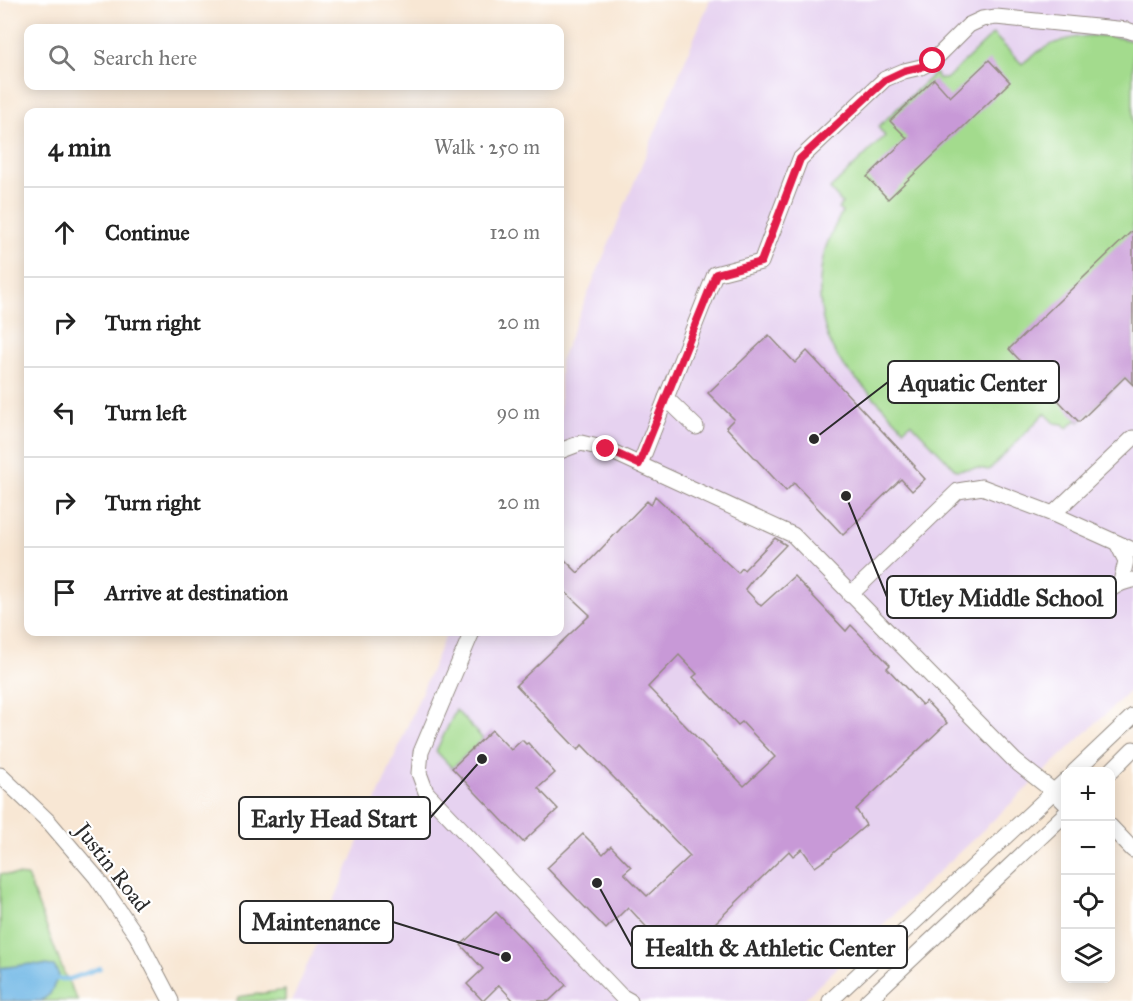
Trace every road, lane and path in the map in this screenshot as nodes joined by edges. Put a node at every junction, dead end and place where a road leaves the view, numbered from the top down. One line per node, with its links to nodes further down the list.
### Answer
1 (1133, 32): 2 (street)
2 (666, 398): 3 (street); 6 (street)
3 (696, 427)
4 (1133, 438): 7 (street)
5 (564, 449): 6 (street)
6 (639, 464): 11 (street)
7 (1053, 514): 8 (street); 11 (street)
8 (1117, 543): 9 (street); 10 (street)
9 (1133, 550)
10 (1127, 581): 12 (street)
11 (850, 595): 20 (street)
12 (1092, 606)
13 (470, 636): 26 (street)
14 (1133, 716): 16 (street)
15 (1133, 749): 17 (street)
16 (1078, 767)
17 (1114, 767)
18 (0, 775): 25 (street, Justin Road)
19 (1061, 784): 20 (street)
20 (1053, 791): 21 (street); 27 (street)
21 (1061, 800)
22 (1061, 817): 28 (street)
23 (1115, 831): 24 (street)
24 (1133, 850)
25 (171, 1001)
26 (630, 1001)
27 (830, 1001)
28 (867, 1001)

